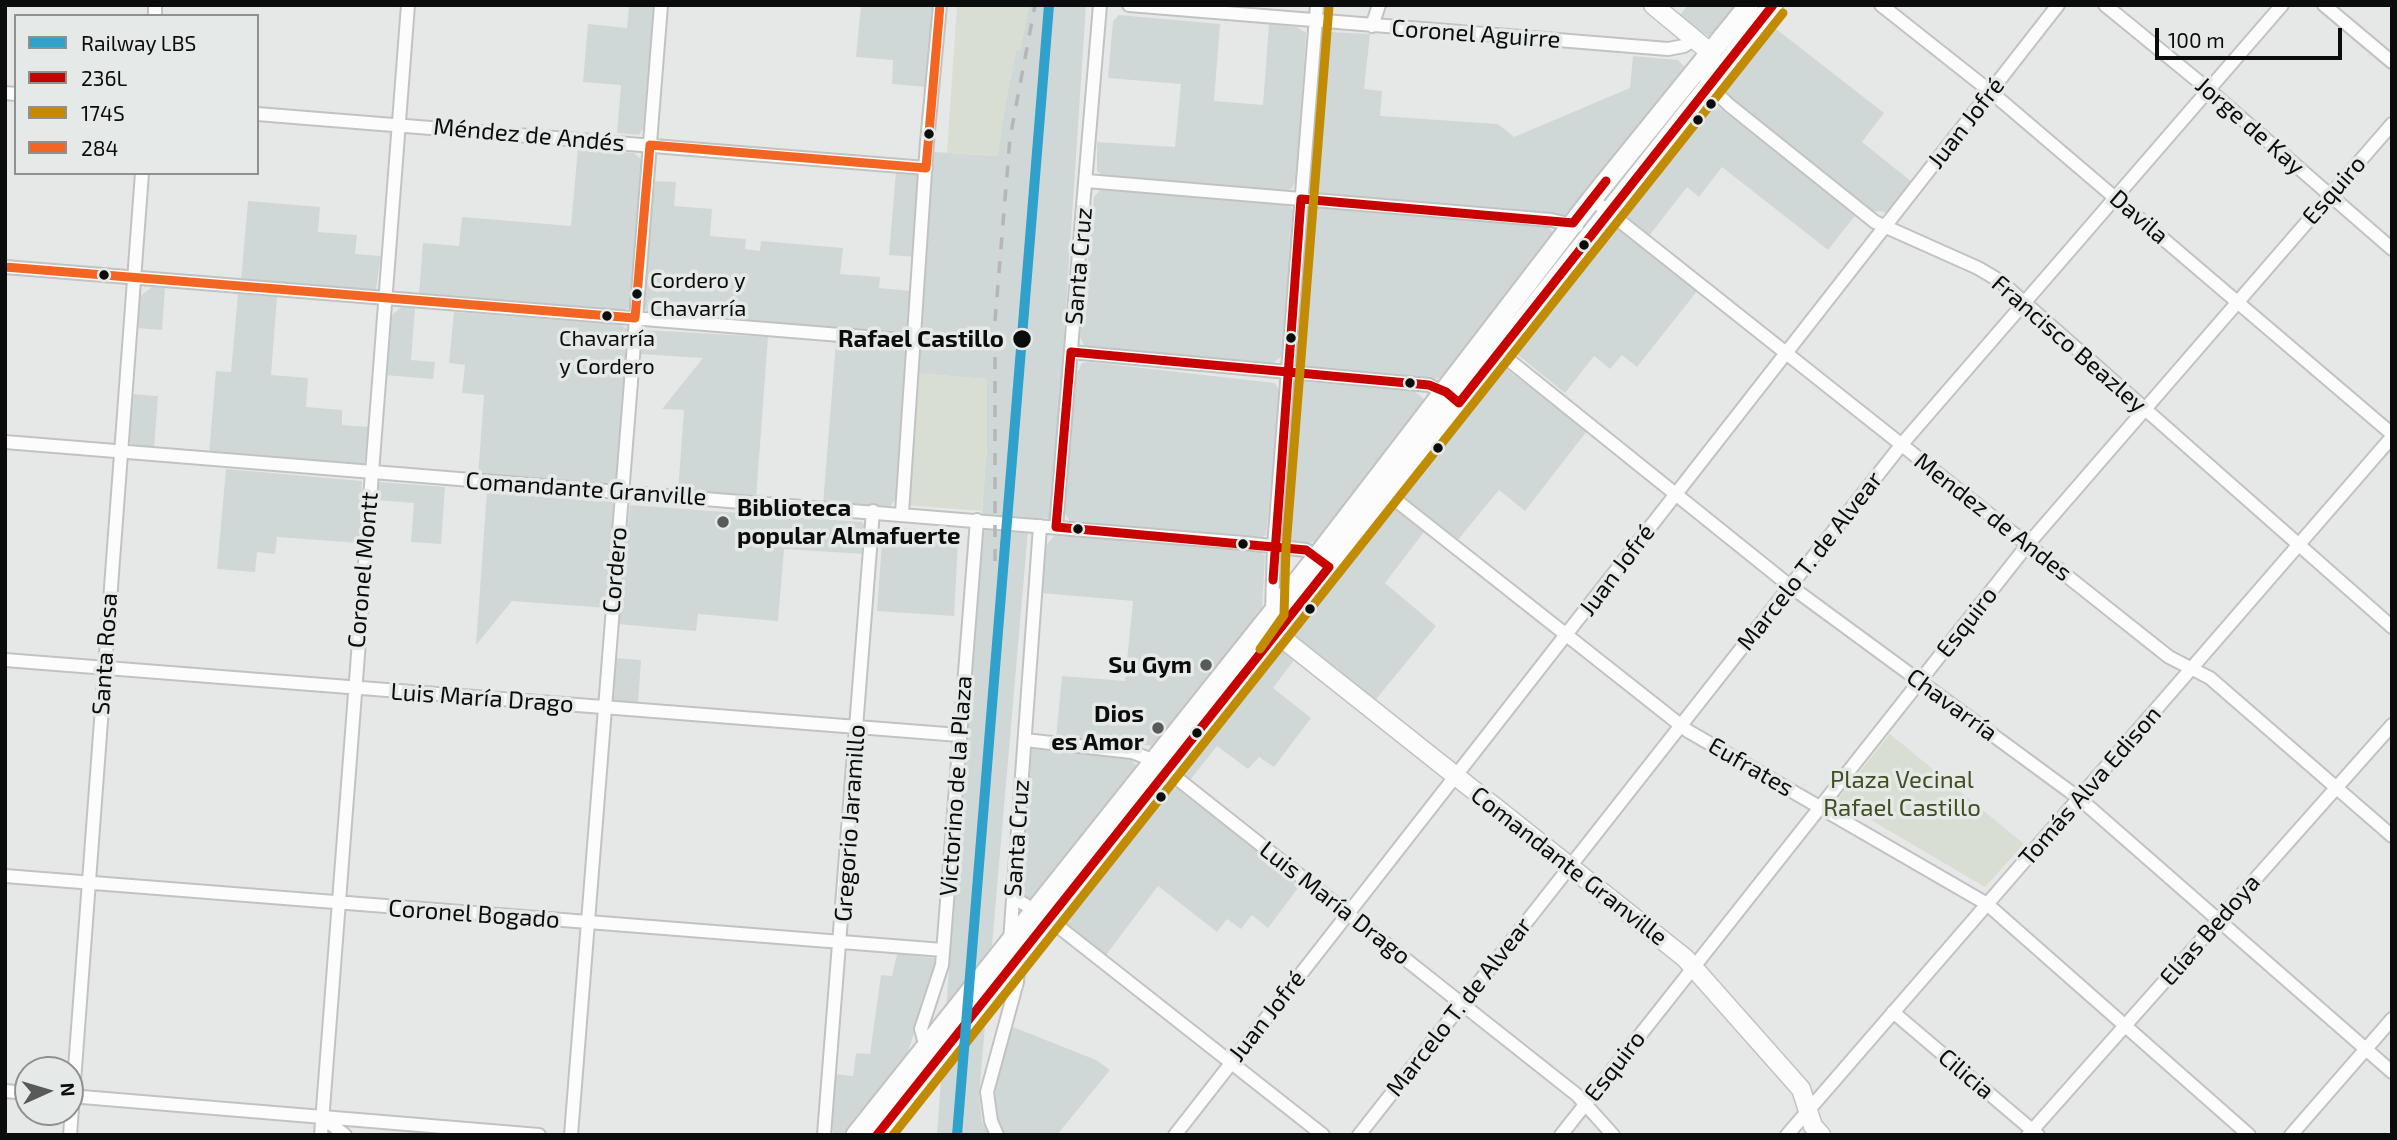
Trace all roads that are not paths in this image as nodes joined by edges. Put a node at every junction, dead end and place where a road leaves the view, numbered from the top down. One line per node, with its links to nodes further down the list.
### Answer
1 (408, 5): 26 (street, Coronel Montt)
2 (661, 5): 27 (street, Cordero)
3 (940, 5): 28 (street)
4 (1100, 5): 30 (street, Santa Cruz)
5 (1129, 5): 16 (street, Coronel Aguirre)
6 (1317, 5): 16 (street)
7 (1379, 5): 17 (street)
8 (1653, 5): 18 (street)
9 (1749, 5): 19 (main road)
10 (1773, 5): 21 (main road)
11 (1881, 5): 23 (street, Davila)
12 (2058, 5): 23 (street, Juan Jofré)
13 (2105, 5): 22 (street, Jorge de Kay)
14 (2282, 5): 22 (street, Marcelo T. de Alvear)
15 (2324, 5): 20 (street)
16 (1316, 22): 17 (street, Coronel Aguirre); 33 (street)
17 (1372, 26): 18 (street, Coronel Aguirre)
18 (1694, 39): 19 (street)
19 (1712, 53): 21 (street); 34 (main road)
20 (2392, 62)
21 (1709, 86): 35 (main road); 37 (street, Francisco Beazley)
22 (2209, 90): 31 (street, Jorge de Kay); 32 (street, Marcelo T. de Alvear)
23 (1991, 92): 32 (street, Davila); 37 (street, Juan Jofré)
24 (259, 114): 26 (street, Méndez de Andés)
25 (2392, 124): 31 (street, Esquiro)
26 (400, 125): 27 (street, Méndez de Andés); 42 (street, Coronel Montt)
27 (650, 145): 28 (street, Méndez de Andés); 45 (street, Cordero)
28 (926, 168): 46 (street)
29 (142, 175): 41 (street, Santa Rosa)
30 (1087, 181): 33 (street); 47 (street, Santa Cruz)
31 (2330, 195): 39 (street, Jorge de Kay); 43 (street, Esquiro)
32 (2116, 197): 43 (street, Davila); 44 (street, Marcelo T. de Alvear)
33 (1301, 199): 36 (street); 50 (street)
34 (1592, 199): 35 (street, Mendez de Andes); 36 (main road)
35 (1609, 212): 38 (main road); 48 (street, Mendez de Andes)
36 (1573, 223): 38 (street); 51 (main road)
37 (1883, 227): 44 (street, Francisco Beazley); 48 (street, Juan Jofré)
38 (1590, 237): 49 (main road)
39 (2392, 249)
40 (5, 267): 41 (street)
41 (133, 276): 42 (street); 56 (street, Santa Rosa)
42 (384, 298): 45 (street); 57 (street, Coronel Montt)
43 (2237, 301): 52 (street, Esquiro); 53 (street, Davila)
44 (2023, 303): 52 (street, Francisco Beazley); 55 (street, Marcelo T. de Alvear)
45 (635, 318): 46 (street); 58 (street, Cordero)
46 (914, 341): 62 (street)
47 (1072, 352): 50 (street); 65 (street, Santa Cruz)
48 (1787, 352): 55 (street, Mendez de Andes); 59 (street, Juan Jofré)
49 (1500, 353): 51 (main road); 59 (street, Chavarría)
50 (1287, 371): 51 (street); 68 (street)
51 (1452, 398): 60 (main road); 69 (main road)
52 (2143, 410): 66 (street, Esquiro); 67 (street, Francisco Beazley)
53 (2392, 436): 67 (street, Tomás Alva Edison)
54 (5, 442): 56 (street, Comandante Granville)
55 (1902, 444): 66 (street, Mendez de Andes); 70 (street, Marcelo T. de Alvear)
56 (120, 450): 57 (street, Comandante Granville); 76 (street, Santa Rosa)
57 (371, 472): 58 (street, Comandante Granville); 79 (street, Coronel Montt)
58 (621, 492): 61 (street, Comandante Granville); 80 (street, Cordero)
59 (1676, 493): 70 (street, Chavarría); 74 (street, Juan Jofré)
60 (1388, 494): 69 (main road); 74 (street, Eufrates)
61 (873, 511): 62 (street, Comandante Granville); 83 (street, Gregorio Jaramillo)
62 (902, 513): 63 (street, Comandante Granville)
63 (977, 520): 64 (street, Comandante Granville); 84 (street, Victorino de la Plaza)
64 (1040, 526): 65 (street, Comandante Granville); 85 (street, Santa Cruz)
65 (1056, 527): 68 (street, Comandante Granville)
66 (2029, 543): 77 (street, Mendez de Andes); 78 (street, Esquiro)
67 (2300, 545): 72 (street, Francisco Beazley); 77 (street, Tomás Alva Edison)
68 (1274, 546): 69 (street, Comandante Granville); 71 (street)
69 (1323, 562): 71 (main road); 73 (main road)
70 (1790, 586): 78 (street, Chavarría); 81 (street, Marcelo T. de Alvear)
71 (1272, 613): 86 (main road)
72 (2392, 627)
73 (1277, 634): 86 (main road); 87 (street, Comandante Granville)
74 (1566, 637): 81 (street, Eufrates); 87 (street, Juan Jofré)
75 (5, 660): 76 (street, Luis María Drago)
76 (104, 667): 79 (street, Luis María Drago); 94 (street, Santa Rosa)
77 (2192, 668): 88 (street, Mendez de Andes); 89 (street, Tomás Alva Edison)
78 (1920, 682): 89 (street, Chavarría); 90 (street, Esquiro)
79 (353, 689): 80 (street, Luis María Drago); 96 (street, Coronel Montt)
80 (603, 706): 83 (street, Luis María Drago); 101 (street, Cordero)
81 (1681, 725): 90 (street, Eufrates); 92 (street, Marcelo T. de Alvear)
82 (2392, 725): 88 (street, Elías Bedoya)
83 (856, 728): 84 (street, Luis María Drago); 103 (street, Gregorio Jaramillo)
84 (959, 735): 104 (street, Victorino de la Plaza)
85 (1025, 740): 86 (street, Luis María Drago); 95 (street, Santa Cruz)
86 (1161, 766): 98 (street, Luis María Drago); 99 (main road)
87 (1455, 776): 92 (street, Comandante Granville); 98 (street, Juan Jofré)
88 (2335, 788): 91 (street, Mendez de Andes); 100 (street, Elías Bedoya)
89 (2080, 799): 97 (street, Tomás Alva Edison); 100 (street, Chavarría)
90 (1821, 808): 97 (street, Eufrates); 106 (street, Esquiro)
91 (2392, 836)
92 (1570, 867): 106 (street, Comandante Granville); 107 (street, Marcelo T. de Alvear)
93 (5, 876): 94 (street, Coronel Bogado)
94 (89, 882): 96 (street, Coronel Bogado); 113 (street, Santa Rosa)
95 (1013, 897): 99 (street); 102 (street, Santa Cruz)
96 (338, 904): 101 (street, Coronel Bogado); 119 (street, Coronel Montt)
97 (1987, 904): 108 (street, Tomás Alva Edison); 110 (street, Eufrates)
98 (1347, 914): 107 (street, Luis María Drago); 114 (street, Juan Jofré)
99 (1043, 916): 102 (main road); 105 (main road); 114 (street)
100 (2218, 920): 110 (street, Elías Bedoya); 112 (street, Chavarría)
101 (588, 922): 103 (street, Coronel Bogado); 125 (street, Cordero)
102 (1010, 940): 111 (main road)
103 (841, 941): 104 (street, Coronel Bogado); 126 (street, Gregorio Jaramillo)
104 (943, 950): 111 (street, Victorino de la Plaza)
105 (1019, 959): 128 (main road); 129 (street)
106 (1693, 967): 117 (street, Esquiro); 118 (street, Comandante Granville)
107 (1463, 1003): 117 (street, Luis María Drago); 132 (street, Marcelo T. de Alvear)
108 (1893, 1013): 118 (street, Tomás Alva Edison); 121 (street, Cilicia)
109 (2392, 1019): 112 (street)
110 (2126, 1026): 121 (street, Elías Bedoya); 137 (street, Eufrates)
111 (926, 1048): 127 (main road)
112 (2367, 1050): 115 (street, Chavarría); 138 (street)
113 (74, 1056)
114 (1231, 1063): 130 (street, Juan Jofré); 131 (street)
115 (2392, 1072)
116 (84, 1097): 119 (street)
117 (1586, 1103): 133 (street, Esquiro); 134 (street, Luis María Drago)
118 (1808, 1111): 135 (street, Tomás Alva Edison); 136 (street, Comandante Granville)
119 (322, 1117): 120 (street); 122 (street, Coronel Montt); 123 (street)
120 (383, 1129): 124 (street)
121 (2033, 1133)
122 (321, 1135)
123 (345, 1135)
124 (539, 1135)
125 (571, 1135)
126 (824, 1135)
127 (856, 1135)
128 (877, 1135)
129 (997, 1135)
130 (1175, 1135)
131 (1323, 1135)
132 (1359, 1135)
133 (1561, 1135)
134 (1613, 1135)
135 (1787, 1135)
136 (1821, 1135)
137 (2249, 1135)
138 (2291, 1135)

